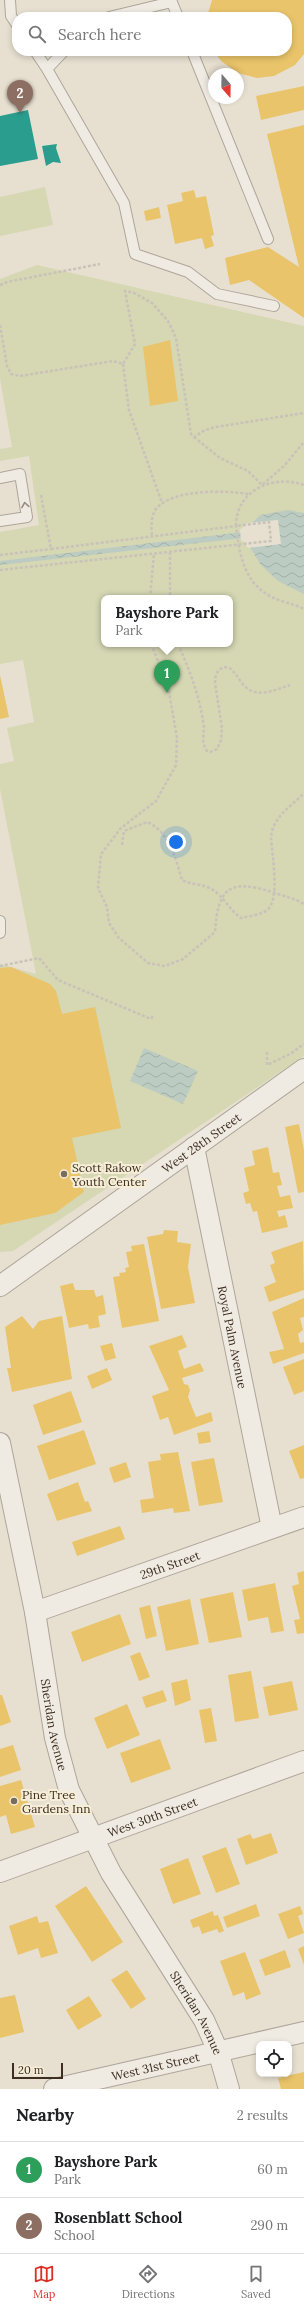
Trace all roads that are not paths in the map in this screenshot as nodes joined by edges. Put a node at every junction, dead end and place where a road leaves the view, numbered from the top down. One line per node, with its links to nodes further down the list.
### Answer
1 (10, 0): 5 (lane)
2 (171, 1): 3 (lane); 4 (lane)
3 (128, 12)
4 (176, 12)
5 (12, 18)
6 (38, 56): 9 (lane)
7 (59, 56): 9 (lane)
8 (194, 56): 10 (lane)
9 (47, 69): 11 (lane)
10 (268, 239)
11 (274, 306)
12 (0, 478): 13 (lane, one-way to 12)
13 (0, 521)
14 (0, 921): 15 (lane)
15 (0, 933)
16 (304, 1069): 17 (street, West 28th Street)
17 (194, 1147): 18 (street, West 28th Street); 21 (street, Royal Palm Avenue)
18 (0, 1286)
19 (0, 1443): 22 (street, Sheridan Avenue)
20 (304, 1517): 21 (street, 29th Street)
21 (272, 1528): 22 (street, 29th Street)
22 (35, 1612): 24 (street, Sheridan Avenue)
23 (304, 1761): 24 (street, West 30th Street)
24 (92, 1838): 25 (street, West 30th Street); 27 (street, Sheridan Avenue)
25 (0, 1872)
26 (304, 2032): 27 (street, West 31st Street)
27 (218, 2051): 28 (street, West 31st Street); 29 (street, Sheridan Avenue)
28 (54, 2089)
29 (229, 2089)

